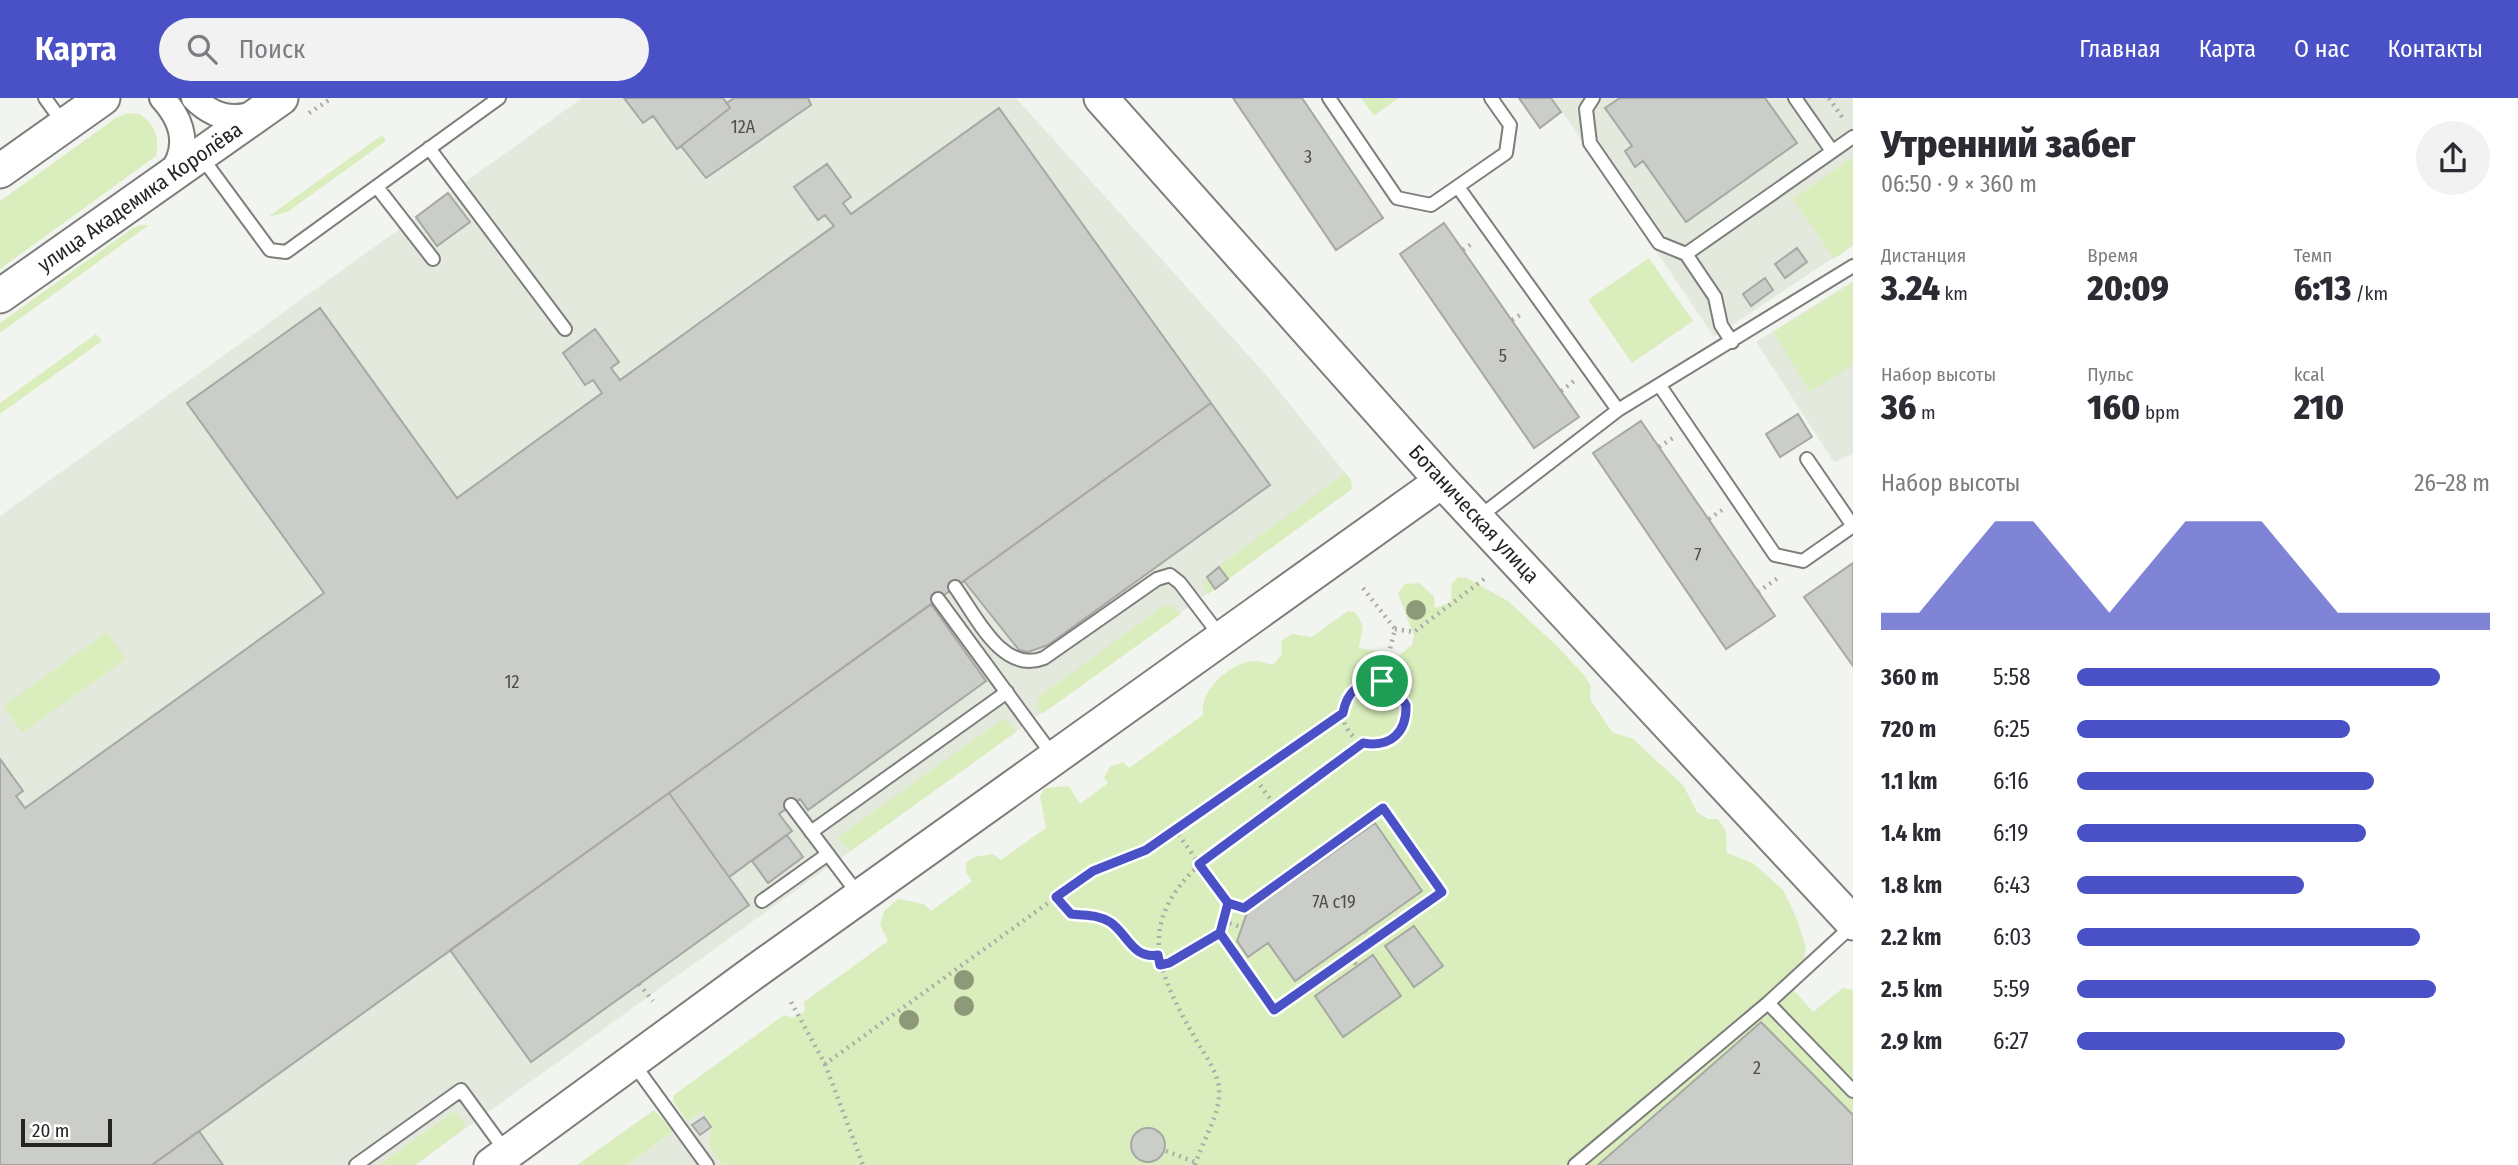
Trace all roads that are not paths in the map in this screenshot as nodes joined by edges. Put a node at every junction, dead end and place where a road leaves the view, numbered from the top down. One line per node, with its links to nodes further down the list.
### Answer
1 (45, 98): 12 (lane)
2 (103, 98): 12 (main road)
3 (163, 98): 18 (street)
4 (194, 98): 11 (street)
5 (499, 98): 14 (lane)
6 (1102, 98): 30 (main road, Ботаническая улица)
7 (1329, 98): 20 (lane)
8 (1491, 98): 20 (lane)
9 (1593, 98): 21 (lane)
10 (1795, 98): 15 (lane)
11 (272, 104): 16 (main road, улица Академика Королёва)
12 (64, 125): 17 (main road)
13 (1853, 137): 15 (lane)
14 (429, 148): 19 (lane); 25 (lane)
15 (1832, 151): 21 (lane)
16 (200, 155): 18 (main road, улица Академика Королёва); 19 (lane)
17 (0, 171)
18 (164, 181): 24 (main road, улица Академика Королёва)
19 (377, 187): 22 (lane)
20 (1458, 187): 28 (lane)
21 (1686, 254): 26 (lane)
22 (433, 259)
23 (1853, 266): 26 (lane)
24 (0, 296)
25 (565, 329)
26 (1732, 342): 27 (lane)
27 (1660, 386): 28 (lane); 32 (lane)
28 (1618, 410): 31 (lane)
29 (1807, 458): 32 (lane)
30 (1442, 481): 31 (main road, Ботаническая улица); 35 (main road)
31 (1477, 518): 43 (main road, Ботаническая улица)
32 (1853, 526)
33 (955, 587): 35 (lane)
34 (938, 599): 36 (lane)
35 (1222, 638): 37 (main road)
36 (1007, 692): 37 (lane); 39 (lane)
37 (1055, 758): 41 (main road)
38 (791, 805): 39 (lane)
39 (811, 832): 40 (lane)
40 (828, 854): 41 (lane); 42 (lane)
41 (860, 897): 45 (main road)
42 (762, 901)
43 (1853, 924): 44 (lane)
44 (1768, 1003): 46 (lane); 50 (lane)
45 (632, 1062): 47 (main road); 49 (lane)
46 (1853, 1091)
47 (499, 1159): 48 (lane)
48 (356, 1165)
49 (707, 1165)
50 (1575, 1165)

